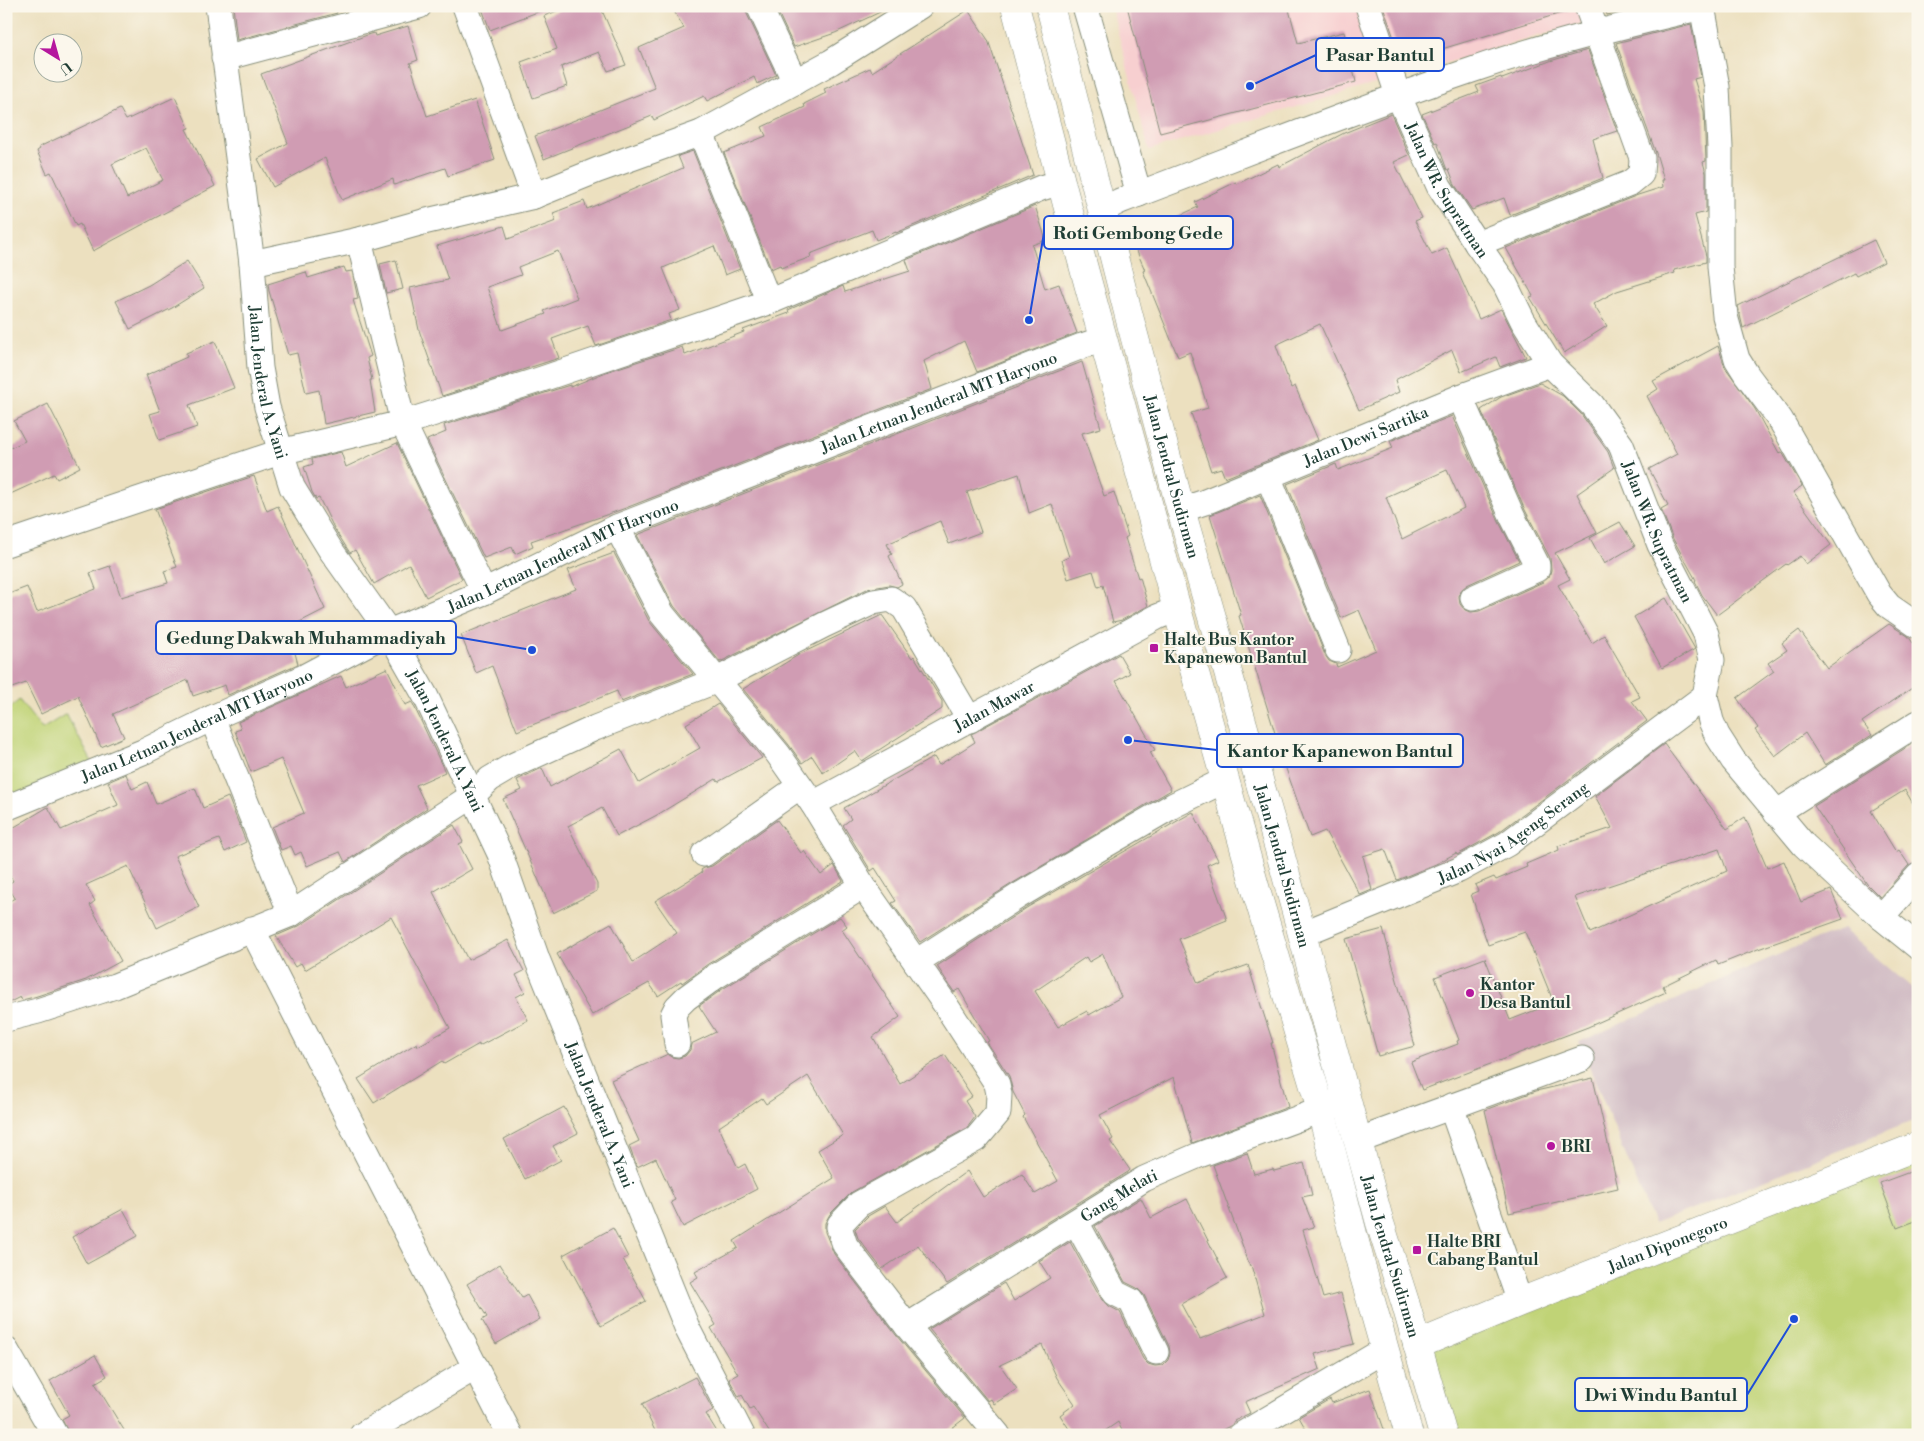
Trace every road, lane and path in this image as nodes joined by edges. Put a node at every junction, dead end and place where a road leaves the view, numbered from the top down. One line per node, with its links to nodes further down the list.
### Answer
1 (218, 6): 13 (street, Jalan Jenderal A. Yani)
2 (419, 6): 13 (street)
3 (465, 6): 19 (street)
4 (759, 6): 14 (street)
5 (920, 6): 14 (street)
6 (1016, 6): 17 (main road, Jalan Jendral Sudirman)
7 (1050, 6): 20 (main road, Jalan Jendral Sudirman)
8 (1085, 6): 18 (street)
9 (1368, 6): 15 (street, Jalan WR. Supratman)
10 (1587, 6): 12 (street)
11 (1702, 7): 12 (street); 39 (street)
12 (1596, 33): 15 (street); 22 (street)
13 (224, 58): 23 (street, Jalan Jenderal A. Yani)
14 (795, 82): 16 (street)
15 (1398, 95): 18 (street); 22 (street, Jalan WR. Supratman)
16 (701, 133): 19 (street); 24 (street)
17 (1061, 182): 24 (street); 25 (main road, Jalan Jendral Sudirman)
18 (1139, 194): 20 (street)
19 (534, 196): 21 (street)
20 (1102, 210): 30 (main road, Jalan Jendral Sudirman)
21 (359, 240): 23 (street); 28 (street)
22 (1477, 244): 26 (street, Jalan WR. Supratman)
23 (252, 263): 29 (street, Jalan Jenderal A. Yani)
24 (769, 302): 28 (street)
25 (1103, 339): 32 (main road, Jalan Jendral Sudirman); 34 (street, Jalan Letnan Jenderal MT Haryono)
26 (1550, 364): 27 (street, Jalan Dewi Sartika); 43 (street, Jalan WR. Supratman)
27 (1460, 397): 31 (street, Jalan Dewi Sartika); 37 (street)
28 (403, 423): 29 (street); 36 (street)
29 (280, 452): 35 (street); 40 (street, Jalan Jenderal A. Yani)
30 (1171, 473): 32 (main road); 33 (main road, Jalan Jendral Sudirman)
31 (1268, 476): 33 (street, Jalan Dewi Sartika); 41 (street)
32 (1142, 480): 38 (main road, Jalan Jendral Sudirman)
33 (1181, 510): 58 (main road, Jalan Jendral Sudirman)
34 (617, 527): 36 (street, Jalan Letnan Jenderal MT Haryono); 42 (street)
35 (6, 544)
36 (484, 592): 40 (street, Jalan Letnan Jenderal MT Haryono)
37 (1473, 598)
38 (1177, 608): 45 (street, Jalan Mawar); 47 (main road, Jalan Jendral Sudirman)
39 (1918, 626)
40 (389, 632): 44 (street, Jalan Letnan Jenderal MT Haryono); 49 (street, Jalan Jenderal A. Yani)
41 (1338, 650)
42 (715, 681): 45 (street); 48 (street); 49 (street)
43 (1705, 696): 51 (street, Jalan WR. Supratman); 58 (street, Jalan Nyai Ageng Serang)
44 (212, 718): 50 (street, Jalan Letnan Jenderal MT Haryono); 55 (street)
45 (970, 720): 48 (street, Jalan Mawar)
46 (1918, 722): 51 (street)
47 (1225, 780): 60 (street); 66 (main road, Jalan Jendral Sudirman)
48 (806, 795): 52 (street, Jalan Mawar); 54 (street)
49 (472, 796): 55 (street); 80 (street, Jalan Jenderal A. Yani)
50 (6, 808)
51 (1776, 813): 56 (street, Jalan WR. Supratman)
52 (704, 854)
53 (1918, 876): 56 (street)
54 (864, 886): 60 (street); 62 (street)
55 (291, 914): 57 (street)
56 (1881, 917): 59 (street, Jalan WR. Supratman)
57 (252, 929): 61 (street); 76 (street)
58 (1302, 934): 64 (main road, Jalan Jendral Sudirman)
59 (1918, 947)
60 (916, 962): 71 (street)
61 (6, 1019)
62 (677, 1044)
63 (1582, 1059): 65 (street)
64 (1345, 1097): 66 (street, Gang Melati); 67 (main road, Jalan Jendral Sudirman)
65 (1451, 1106): 67 (street); 70 (street)
66 (1321, 1110): 69 (street, Gang Melati); 74 (main road, Jalan Jendral Sudirman)
67 (1357, 1140): 72 (main road, Jalan Jendral Sudirman)
68 (1918, 1146): 70 (main road, Jalan Diponegoro)
69 (1076, 1222): 71 (street, Gang Melati); 75 (street)
70 (1520, 1302): 72 (main road, Jalan Diponegoro)
71 (907, 1326): 81 (street)
72 (1417, 1345): 84 (main road, Jalan Jendral Sudirman)
73 (6, 1350): 77 (street)
74 (1384, 1350): 82 (street); 83 (main road, Jalan Jendral Sudirman)
75 (1156, 1352)
76 (476, 1367): 78 (street); 79 (street)
77 (55, 1435)
78 (362, 1435)
79 (510, 1435)
80 (742, 1435)
81 (998, 1435)
82 (1241, 1435)
83 (1408, 1435)
84 (1443, 1435)

